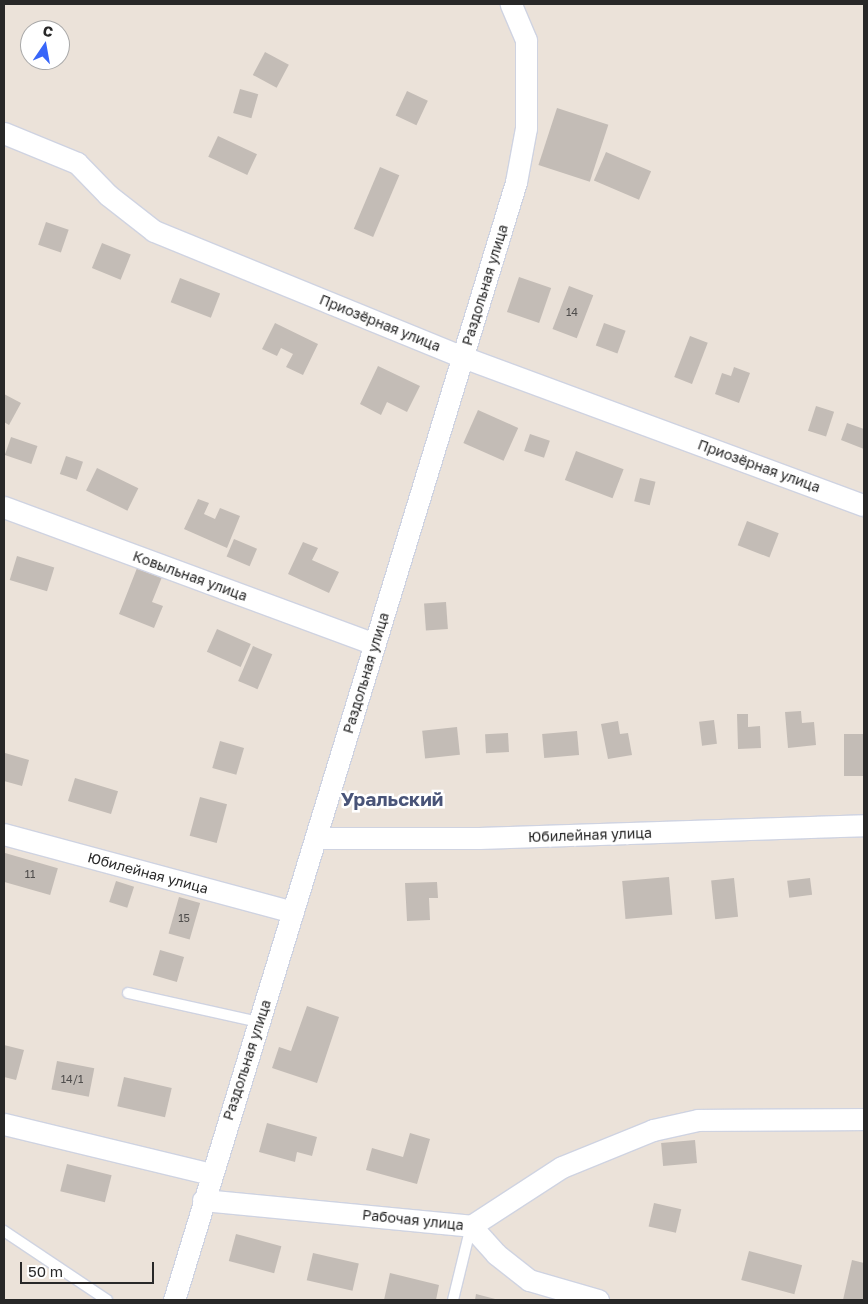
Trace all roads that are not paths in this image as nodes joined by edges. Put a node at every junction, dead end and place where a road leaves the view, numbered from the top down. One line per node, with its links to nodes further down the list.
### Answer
1 (511, 4): 3 (street, Раздольная улица)
2 (4, 133): 3 (street, Приозёрная улица)
3 (463, 357): 4 (street, Приозёрная улица); 6 (street, Раздольная улица)
4 (864, 505)
5 (4, 507): 6 (street, Ковыльная улица)
6 (375, 644): 9 (street, Раздольная улица)
7 (864, 825): 9 (street, Юбилейная улица)
8 (4, 834): 10 (street, Юбилейная улица)
9 (316, 838): 10 (street, Раздольная улица)
10 (293, 912): 12 (street, Раздольная улица)
11 (128, 994): 12 (lane)
12 (259, 1022): 15 (street, Раздольная улица)
13 (864, 1119): 17 (street)
14 (4, 1124): 15 (street)
15 (211, 1174): 16 (street, Раздольная улица)
16 (203, 1200): 17 (street, Рабочая улица); 20 (street, Раздольная улица)
17 (471, 1226): 21 (lane); 22 (street, Рабочая улица)
18 (4, 1231): 19 (lane)
19 (107, 1300)
20 (174, 1300)
21 (453, 1300)
22 (598, 1300)

